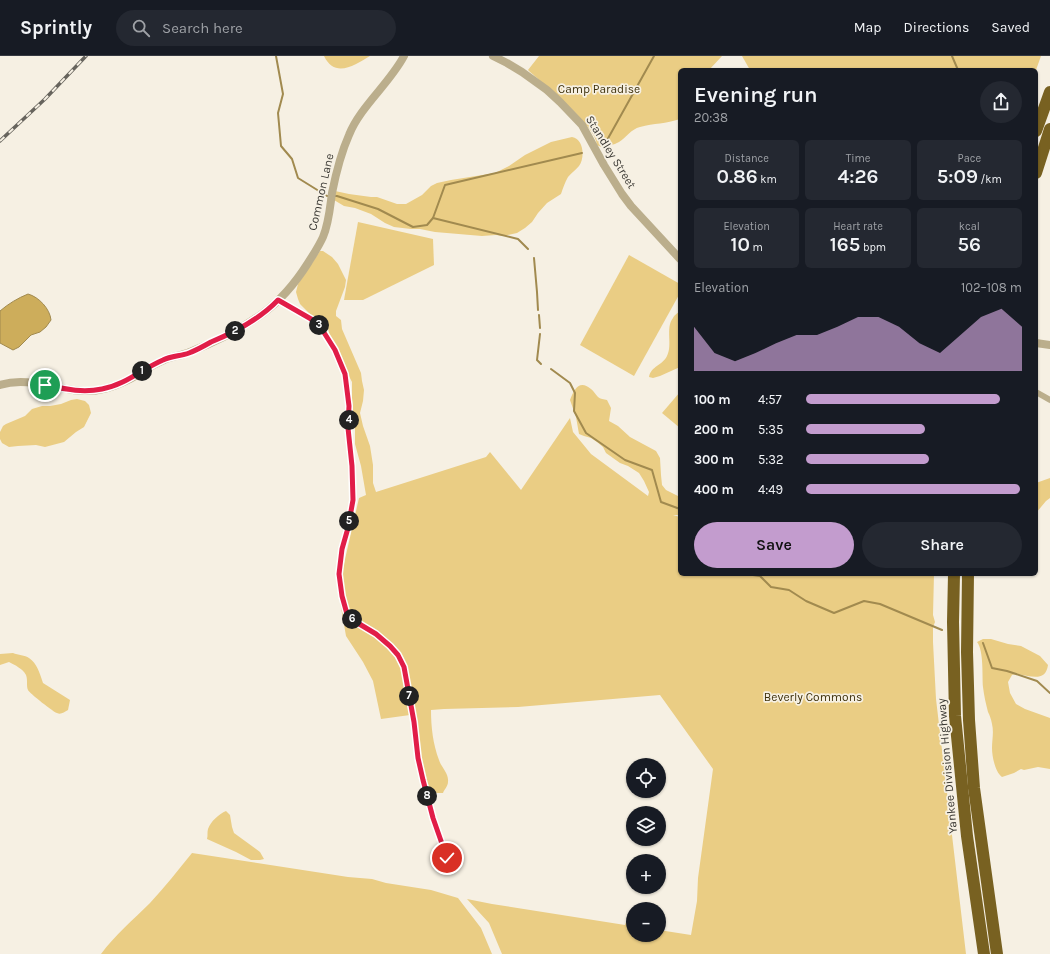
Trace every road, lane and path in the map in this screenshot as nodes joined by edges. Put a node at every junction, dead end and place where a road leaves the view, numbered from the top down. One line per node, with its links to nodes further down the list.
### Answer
1 (404, 56): 8 (street, Common Lane)
2 (493, 56): 7 (street, Standley Street)
3 (1050, 92): 4 (highway)
4 (1038, 125)
5 (1050, 129): 6 (highway)
6 (1038, 167)
7 (678, 257)
8 (278, 300): 11 (street, Common Lane); 16 (street)
9 (1038, 343): 10 (street)
10 (1050, 345)
11 (0, 385)
12 (1038, 393): 13 (street)
13 (1050, 400)
14 (954, 576): 17 (highway, Yankee Division Highway)
15 (968, 576): 18 (highway, Yankee Division Highway)
16 (447, 858)
17 (984, 954)
18 (997, 954)

